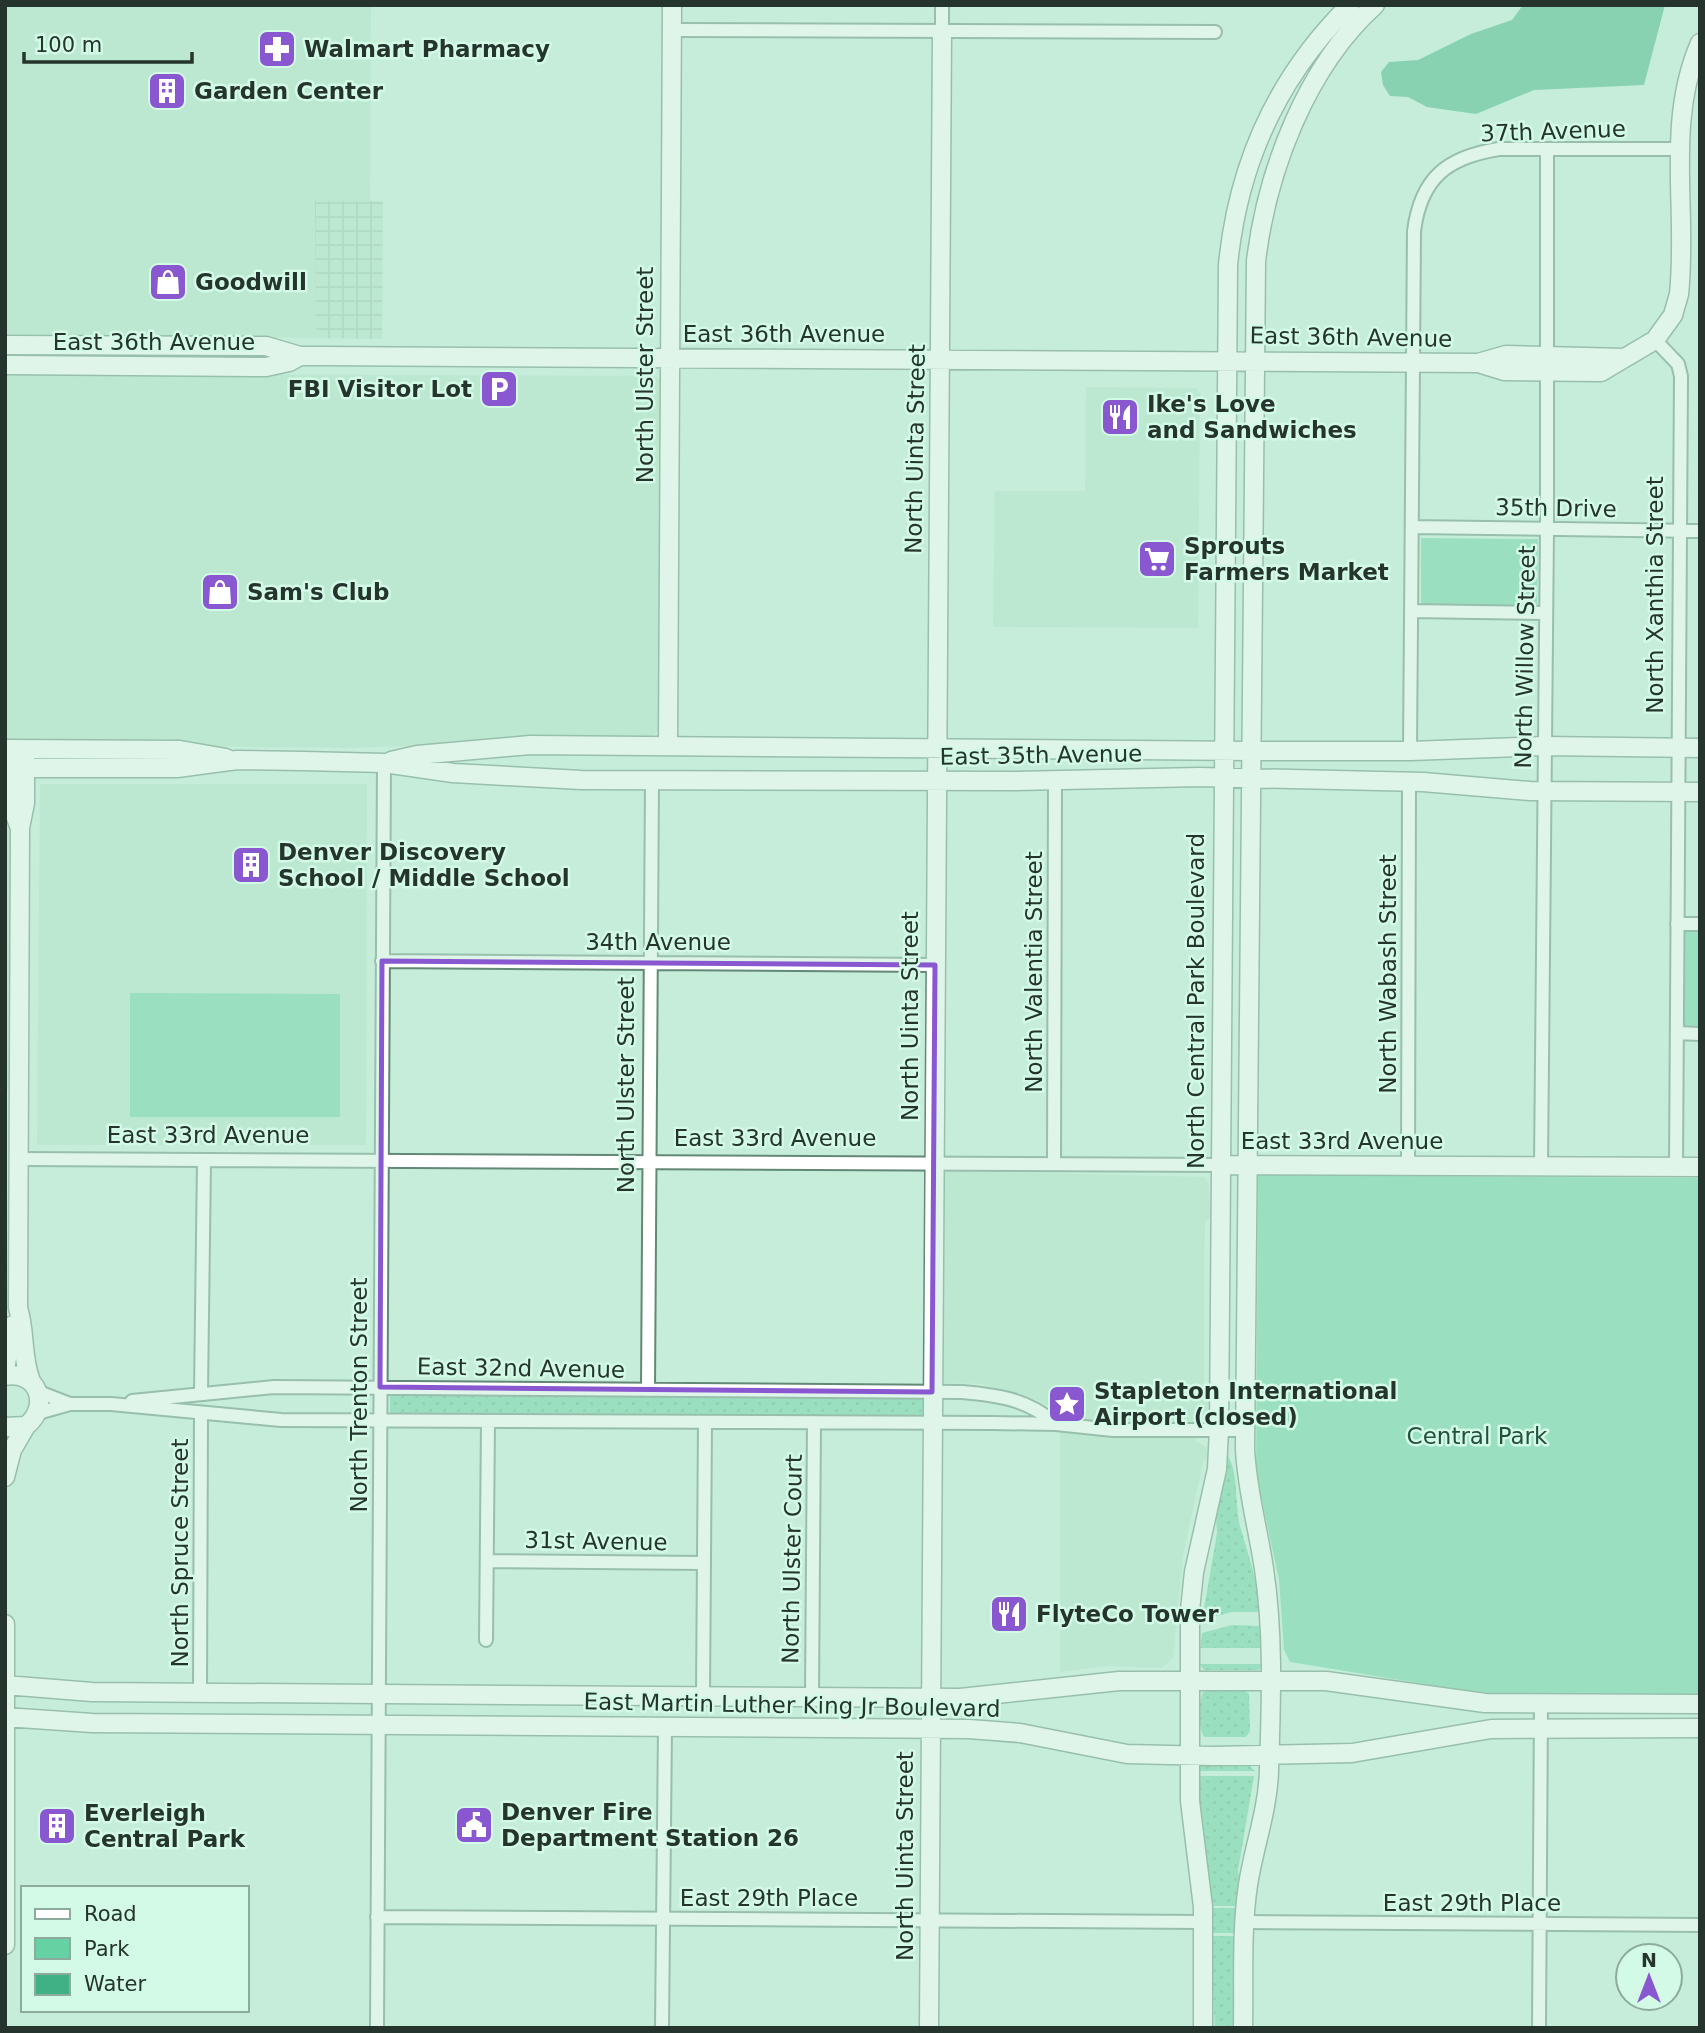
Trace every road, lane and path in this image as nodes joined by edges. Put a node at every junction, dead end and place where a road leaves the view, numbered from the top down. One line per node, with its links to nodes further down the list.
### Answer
1 (672, 5): 5 (street, North Ulster Street)
2 (943, 5): 6 (street, North Uinta Street)
3 (1350, 5): 16 (street, North Central Park Boulevard)
4 (1375, 5): 17 (street)
5 (671, 30): 6 (street); 14 (street, North Ulster Street)
6 (942, 31): 7 (street); 15 (street, North Uinta Street)
7 (1215, 32)
8 (1700, 43): 10 (street)
9 (1547, 149): 10 (street, 37th Avenue); 18 (street, 37th Avenue); 19 (street, North Willow Street)
10 (1680, 149): 11 (street)
11 (1655, 340): 19 (street, East 36th Avenue); 23 (street, North Xanthia Street)
12 (5, 345): 13 (street, East 36th Avenue)
13 (300, 356): 14 (street, East 36th Avenue); 20 (street, East 36th Avenue)
14 (669, 358): 15 (street, East 36th Avenue); 27 (street, North Ulster Street)
15 (940, 359): 16 (street, East 36th Avenue); 29 (street, North Uinta Street)
16 (1226, 360): 17 (street, East 36th Avenue); 33 (street, North Central Park Boulevard)
17 (1253, 361): 18 (street, East 36th Avenue); 34 (street)
18 (1413, 362): 19 (street, East 36th Avenue); 21 (street)
19 (1547, 364): 22 (street, North Willow Street)
20 (5, 365)
21 (1412, 527): 22 (street, 35th Drive); 25 (street)
22 (1548, 529): 23 (street, 35th Drive); 26 (street, North Willow Street)
23 (1680, 531): 24 (street, 35th Drive); 30 (street, North Xanthia Street)
24 (1700, 531)
25 (1411, 611): 26 (street); 35 (street)
26 (1545, 613): 28 (street, North Willow Street)
27 (668, 746): 29 (street, East 35th Avenue); 37 (street, East 35th Avenue)
28 (1544, 746): 30 (street, East 35th Avenue); 35 (street, East 35th Avenue); 45 (street, North Willow Street)
29 (936, 748): 33 (street, East 35th Avenue); 43 (street, North Uinta Street)
30 (1678, 748): 31 (street, East 35th Avenue); 46 (street, North Xanthia Street)
31 (1700, 748)
32 (14, 750): 36 (street, East 35th Avenue); 38 (street)
33 (1222, 751): 34 (street, East 35th Avenue); 39 (street, North Central Park Boulevard)
34 (1251, 751): 35 (street, East 35th Avenue); 42 (street)
35 (1410, 751)
36 (237, 760): 37 (street, East 35th Avenue); 38 (street, East 35th Avenue)
37 (384, 763): 41 (street, East 35th Avenue); 50 (street, North Trenton Street)
38 (14, 768): 55 (street)
39 (1222, 778): 40 (street, East 35th Avenue); 42 (street, East 35th Avenue); 61 (street, North Central Park Boulevard)
40 (1055, 779): 43 (street, East 35th Avenue); 60 (street, North Valentia Street)
41 (652, 780): 43 (street, East 35th Avenue); 51 (street, North Ulster Street)
42 (1251, 780): 44 (street, East 35th Avenue); 62 (street)
43 (936, 781): 52 (street, North Uinta Street)
44 (1409, 781): 45 (street, East 35th Avenue); 63 (street, North Wabash Street)
45 (1545, 791): 46 (street, East 35th Avenue); 64 (street, North Willow Street)
46 (1678, 792): 47 (street, East 35th Avenue); 48 (street, North Xanthia Street)
47 (1700, 792)
48 (1677, 924): 49 (street); 53 (street, North Xanthia Street)
49 (1700, 924)
50 (382, 961): 51 (street, 34th Avenue); 57 (street, North Trenton Street)
51 (651, 963): 52 (street, 34th Avenue); 58 (street, North Ulster Street)
52 (935, 965): 59 (street, North Uinta Street)
53 (1677, 1033): 54 (street); 65 (street, North Xanthia Street)
54 (1700, 1034)
55 (19, 1158): 56 (street, East 33rd Avenue); 67 (street)
56 (204, 1160): 57 (street, East 33rd Avenue); 73 (street)
57 (381, 1160): 58 (street, East 33rd Avenue); 71 (street, North Trenton Street)
58 (650, 1162): 59 (street, East 33rd Avenue); 72 (street, North Ulster Street)
59 (934, 1163): 60 (street, East 33rd Avenue); 74 (street, North Uinta Street)
60 (1054, 1164): 61 (street, East 33rd Avenue)
61 (1220, 1165): 62 (street, East 33rd Avenue); 86 (street, North Central Park Boulevard)
62 (1248, 1165): 63 (street, East 33rd Avenue); 87 (street)
63 (1408, 1166): 64 (street, East 33rd Avenue)
64 (1541, 1166): 65 (street, East 33rd Avenue)
65 (1676, 1167): 66 (street, East 33rd Avenue)
66 (1700, 1167)
67 (18, 1308): 68 (street); 70 (street)
68 (5, 1369)
69 (5, 1376): 70 (street)
70 (35, 1387): 75 (street, East 32nd Avenue); 78 (street)
71 (380, 1387): 72 (street, East 32nd Avenue); 73 (street, East 32nd Avenue); 79 (street, North Trenton Street)
72 (648, 1390): 74 (street, East 32nd Avenue)
73 (201, 1392): 76 (street, East 32nd Avenue)
74 (932, 1392): 83 (street, North Uinta Street); 84 (street, East 32nd Avenue)
75 (70, 1404): 76 (street, East 32nd Avenue); 78 (street, East 32nd Avenue)
76 (111, 1404): 77 (street, East 32nd Avenue)
77 (201, 1413): 79 (street, East 32nd Avenue); 96 (street, North Spruce Street)
78 (32, 1419): 85 (street); 88 (street)
79 (380, 1420): 80 (street, East 32nd Avenue); 97 (street, North Trenton Street)
80 (488, 1422): 81 (street, East 32nd Avenue); 89 (street)
81 (705, 1422): 82 (street, East 32nd Avenue); 90 (street)
82 (814, 1422): 83 (street, East 32nd Avenue); 99 (street, North Ulster Court)
83 (932, 1423): 84 (street, East 32nd Avenue); 100 (street, North Uinta Street)
84 (1056, 1424): 86 (street, East 32nd Avenue)
85 (5, 1427)
86 (1219, 1430): 87 (street, East 32nd Avenue); 93 (street, North Central Park Boulevard)
87 (1245, 1430): 94 (street)
88 (5, 1476)
89 (487, 1561): 90 (street, 31st Avenue); 92 (street)
90 (704, 1563): 98 (street)
91 (5, 1624): 95 (street)
92 (486, 1640)
93 (1190, 1681): 94 (street, East Martin Luther King Jr Boulevard); 100 (street, East Martin Luther King Jr Boulevard); 109 (street, North Central Park Boulevard)
94 (1270, 1681): 102 (street, East Martin Luther King Jr Boulevard); 110 (street)
95 (5, 1685): 96 (street, East Martin Luther King Jr Boulevard); 103 (street)
96 (200, 1693): 97 (street, East Martin Luther King Jr Boulevard)
97 (378, 1694): 98 (street, East Martin Luther King Jr Boulevard); 104 (street, North Trenton Street)
98 (703, 1694): 99 (street, East Martin Luther King Jr Boulevard)
99 (812, 1695): 100 (street, East Martin Luther King Jr Boulevard)
100 (931, 1698): 106 (street, North Uinta Street)
101 (1700, 1704): 102 (street, East Martin Luther King Jr Boulevard)
102 (1541, 1705): 107 (street)
103 (6, 1717): 104 (street, East Martin Luther King Jr Boulevard); 118 (street)
104 (378, 1725): 105 (street, East Martin Luther King Jr Boulevard); 111 (street, North Trenton Street)
105 (665, 1727): 106 (street, East Martin Luther King Jr Boulevard); 112 (street)
106 (930, 1728): 109 (street, East Martin Luther King Jr Boulevard); 113 (street, North Uinta Street)
107 (1541, 1728): 108 (street, East Martin Luther King Jr Boulevard); 110 (street, East Martin Luther King Jr Boulevard); 116 (street)
108 (1700, 1728)
109 (1190, 1756): 110 (street, East Martin Luther King Jr Boulevard); 114 (street, North Central Park Boulevard)
110 (1269, 1756): 115 (street)
111 (377, 1917): 112 (street, East 29th Place); 119 (street, North Trenton Street)
112 (663, 1919): 113 (street, East 29th Place); 120 (street)
113 (930, 1919): 114 (street, East 29th Place); 121 (street, North Uinta Street)
114 (1203, 1922): 122 (street, North Central Park Boulevard)
115 (1245, 1922): 116 (street, East 29th Place); 123 (street)
116 (1540, 1924): 117 (street, East 29th Place); 124 (street)
117 (1700, 1925)
118 (5, 1945)
119 (377, 2028)
120 (662, 2028)
121 (929, 2028)
122 (1203, 2028)
123 (1243, 2028)
124 (1539, 2028)

